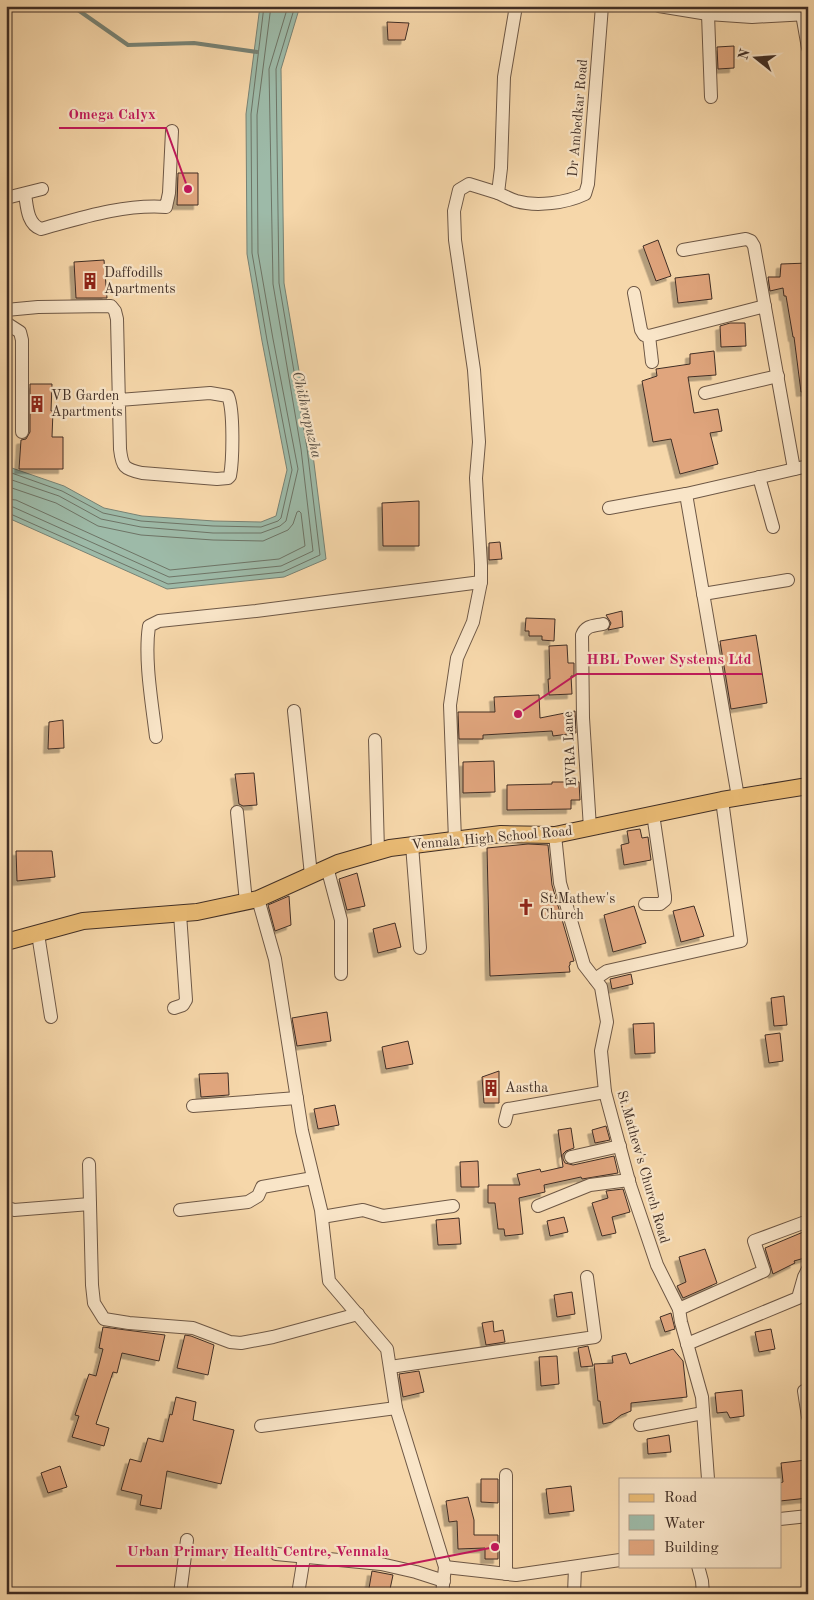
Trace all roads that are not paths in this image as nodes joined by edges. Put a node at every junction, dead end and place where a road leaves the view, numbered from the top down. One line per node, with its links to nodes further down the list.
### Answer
1 (516, 6): 10 (street)
2 (602, 6): 10 (street, Dr Ambedkar Road)
3 (659, 6): 4 (street)
4 (708, 14): 5 (street); 7 (street)
5 (805, 14): 6 (street)
6 (808, 48)
7 (711, 97)
8 (172, 132): 11 (street)
9 (42, 189): 11 (street)
10 (498, 193): 31 (street)
11 (25, 194): 12 (street)
12 (6, 198)
13 (683, 250): 15 (street)
14 (634, 292): 18 (street)
15 (765, 306): 18 (street); 20 (street)
16 (6, 310): 22 (street)
17 (6, 323): 23 (street)
18 (649, 336): 19 (street)
19 (652, 362)
20 (778, 376): 21 (street); 25 (street)
21 (705, 393)
22 (119, 400): 22 (street)
23 (22, 432)
24 (808, 466): 25 (street)
25 (794, 469): 26 (street)
26 (759, 477): 27 (street); 29 (street)
27 (686, 494): 28 (street); 32 (street)
28 (609, 508)
29 (773, 527)
30 (788, 580): 32 (street)
31 (481, 582): 35 (street); 43 (street)
32 (703, 594): 38 (street)
33 (604, 624): 41 (street, EVRA Lane)
34 (294, 711): 47 (street)
35 (156, 736)
36 (375, 740): 45 (street)
37 (808, 786): 38 (main road, Vennala High School Road)
38 (730, 799): 40 (main road, Vennala High School Road); 55 (street)
39 (237, 812): 48 (street)
40 (653, 814): 41 (main road, Vennala High School Road); 49 (street)
41 (590, 828): 42 (main road, Vennala High School Road)
42 (555, 835): 43 (main road, Vennala High School Road); 55 (street, St.Mathew's Church Road)
43 (455, 840): 44 (main road, Vennala High School Road)
44 (412, 845): 45 (main road, Vennala High School Road); 53 (street)
45 (378, 851): 46 (main road, Vennala High School Road)
46 (327, 867): 47 (main road, Vennala High School Road); 54 (street)
47 (311, 875): 48 (main road, Vennala High School Road)
48 (252, 900): 50 (main road, Vennala High School Road); 59 (street)
49 (645, 904)
50 (180, 914): 51 (main road, Vennala High School Road); 56 (street)
51 (38, 934): 52 (main road, Vennala High School Road); 57 (street)
52 (6, 942)
53 (420, 948)
54 (341, 974)
55 (595, 979): 58 (street, St.Mathew's Church Road)
56 (174, 1008)
57 (51, 1017)
58 (605, 1092): 61 (street); 62 (street, St.Mathew's Church Road)
59 (297, 1098): 60 (street); 65 (street)
60 (193, 1106)
61 (505, 1121)
62 (620, 1146): 63 (street); 66 (street, St.Mathew's Church Road)
63 (572, 1157)
64 (89, 1164): 67 (street)
65 (314, 1178): 71 (street); 72 (street)
66 (629, 1180): 69 (street); 76 (street, St.Mathew's Church Road)
67 (90, 1204): 70 (street); 77 (street)
68 (453, 1206): 72 (street)
69 (538, 1206)
70 (6, 1208)
71 (180, 1210)
72 (322, 1217): 77 (street)
73 (808, 1221): 76 (street)
74 (808, 1270): 78 (street)
75 (587, 1277): 79 (street)
76 (679, 1309): 78 (street, St.Mathew's Church Road)
77 (358, 1314): 79 (street)
78 (687, 1344): 82 (street, St.Mathew's Church Road)
79 (390, 1367): 81 (street)
80 (804, 1392): 83 (street)
81 (396, 1408): 85 (street); 94 (street)
82 (703, 1413): 84 (street); 87 (street, St.Mathew's Church Road)
83 (808, 1417)
84 (640, 1425)
85 (261, 1426)
86 (506, 1475): 97 (street)
87 (708, 1478)
88 (808, 1516): 89 (street)
89 (782, 1519)
90 (187, 1540): 99 (street)
91 (276, 1554): 92 (street)
92 (304, 1557): 98 (street); 100 (street)
93 (619, 1560): 95 (street)
94 (444, 1567): 97 (street); 98 (street)
95 (575, 1567): 97 (street); 102 (street)
96 (699, 1568): 103 (street)
97 (506, 1574)
98 (444, 1581): 101 (street)
99 (180, 1594)
100 (298, 1594)
101 (442, 1594)
102 (574, 1594)
103 (702, 1594)

